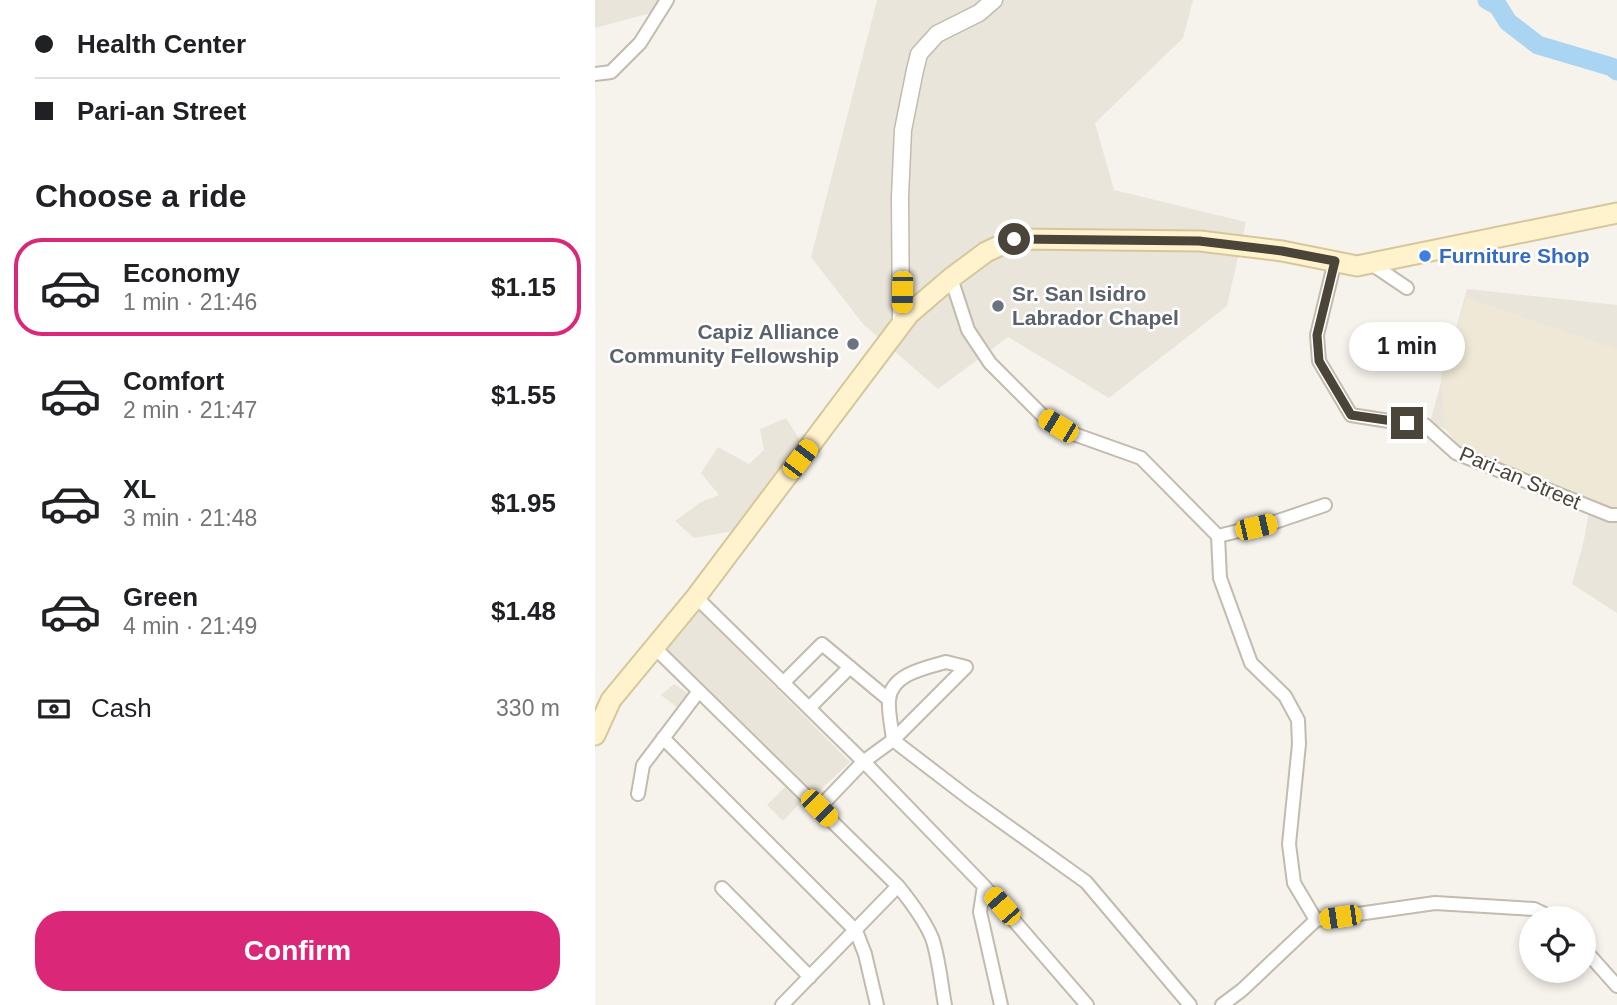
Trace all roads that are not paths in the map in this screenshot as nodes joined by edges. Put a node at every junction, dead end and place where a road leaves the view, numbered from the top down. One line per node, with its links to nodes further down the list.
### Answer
1 (667, 0): 3 (street)
2 (994, 0): 9 (street)
3 (595, 74)
4 (1617, 213): 6 (main road)
5 (1335, 261): 6 (main road); 7 (main road); 11 (street, Pari-an Street)
6 (1369, 263): 8 (street)
7 (951, 278): 9 (main road); 12 (street)
8 (1407, 288)
9 (901, 324): 13 (main road)
10 (1325, 505): 12 (street)
11 (1613, 515)
12 (1218, 536): 30 (street)
13 (696, 597): 14 (main road); 16 (street)
14 (654, 647): 17 (street); 20 (main road)
15 (850, 667): 16 (street); 18 (street); 19 (street)
16 (783, 682): 19 (street)
17 (699, 691): 21 (street); 25 (street)
18 (888, 699): 22 (street); 22 (street)
19 (809, 708): 23 (street)
20 (595, 735)
21 (663, 738): 24 (street); 31 (street)
22 (893, 740): 23 (street); 40 (street)
23 (863, 762): 25 (street); 27 (street)
24 (638, 794)
25 (819, 808): 26 (street)
26 (898, 886): 31 (street); 37 (street)
27 (984, 886): 38 (street); 39 (street)
28 (722, 888): 33 (street)
29 (1519, 908): 30 (street)
30 (1316, 920): 41 (street)
31 (856, 931): 33 (street); 36 (street)
32 (1596, 962): 34 (street)
33 (810, 977): 35 (street)
34 (1617, 986)
35 (782, 1005)
36 (877, 1005)
37 (944, 1005)
38 (1001, 1005)
39 (1087, 1005)
40 (1190, 1005)
41 (1222, 1005)

